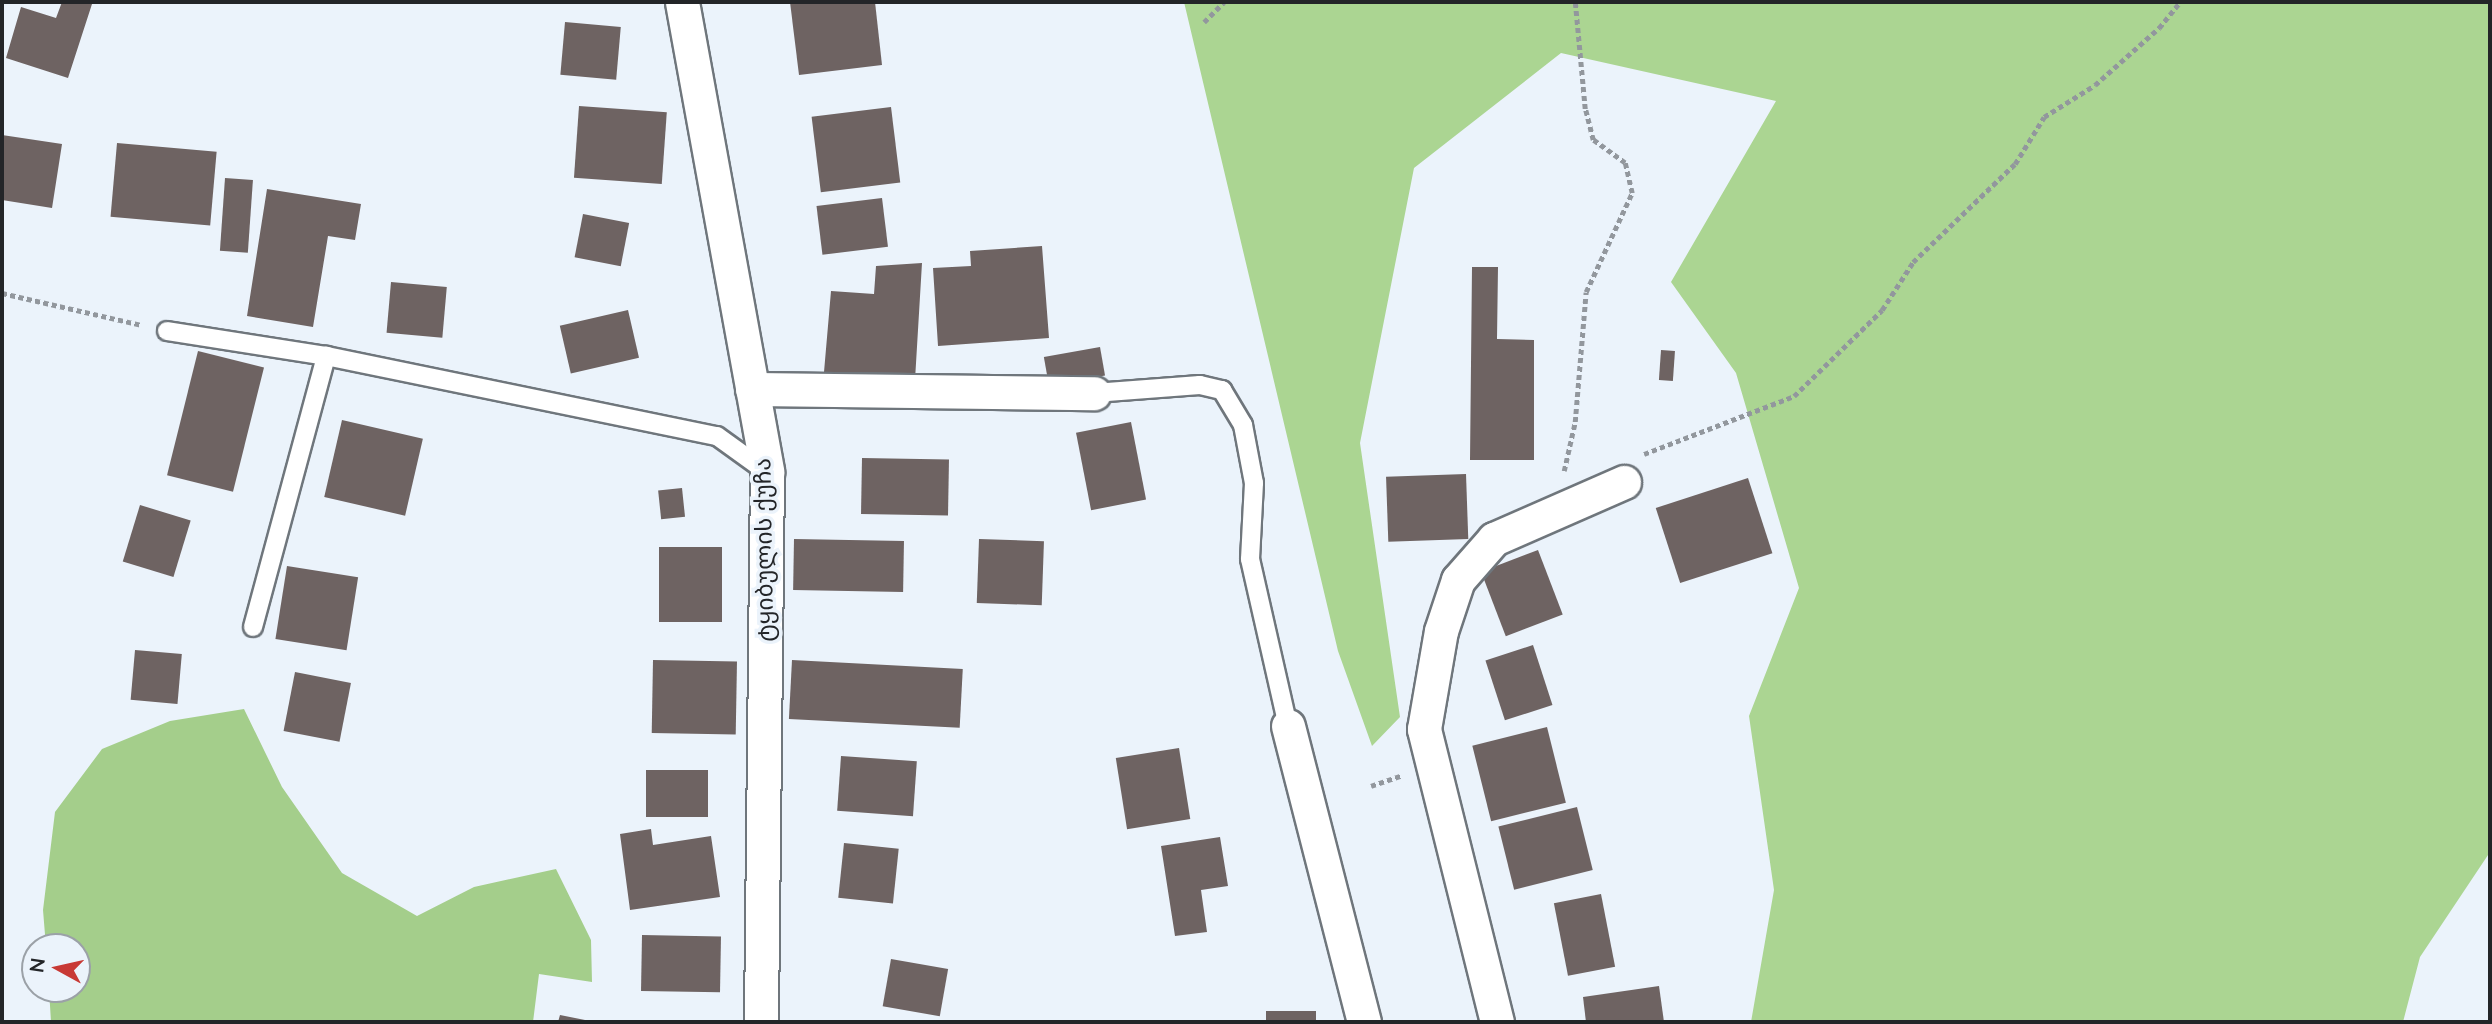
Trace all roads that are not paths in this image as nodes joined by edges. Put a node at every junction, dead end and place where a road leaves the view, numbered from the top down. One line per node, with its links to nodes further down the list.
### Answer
1 (682, 2): 4 (street, ტყიბულის ქუჩა)
2 (167, 331): 3 (lane)
3 (326, 356): 6 (lane); 8 (lane)
4 (752, 389): 5 (street); 6 (street, ტყიბულის ქუჩა)
5 (1094, 393): 9 (lane)
6 (766, 472): 10 (street, ტყიბულის ქუჩა)
7 (1624, 482): 12 (street)
8 (253, 627)
9 (1288, 726): 11 (street)
10 (761, 1022)
11 (1364, 1022)
12 (1497, 1022)

